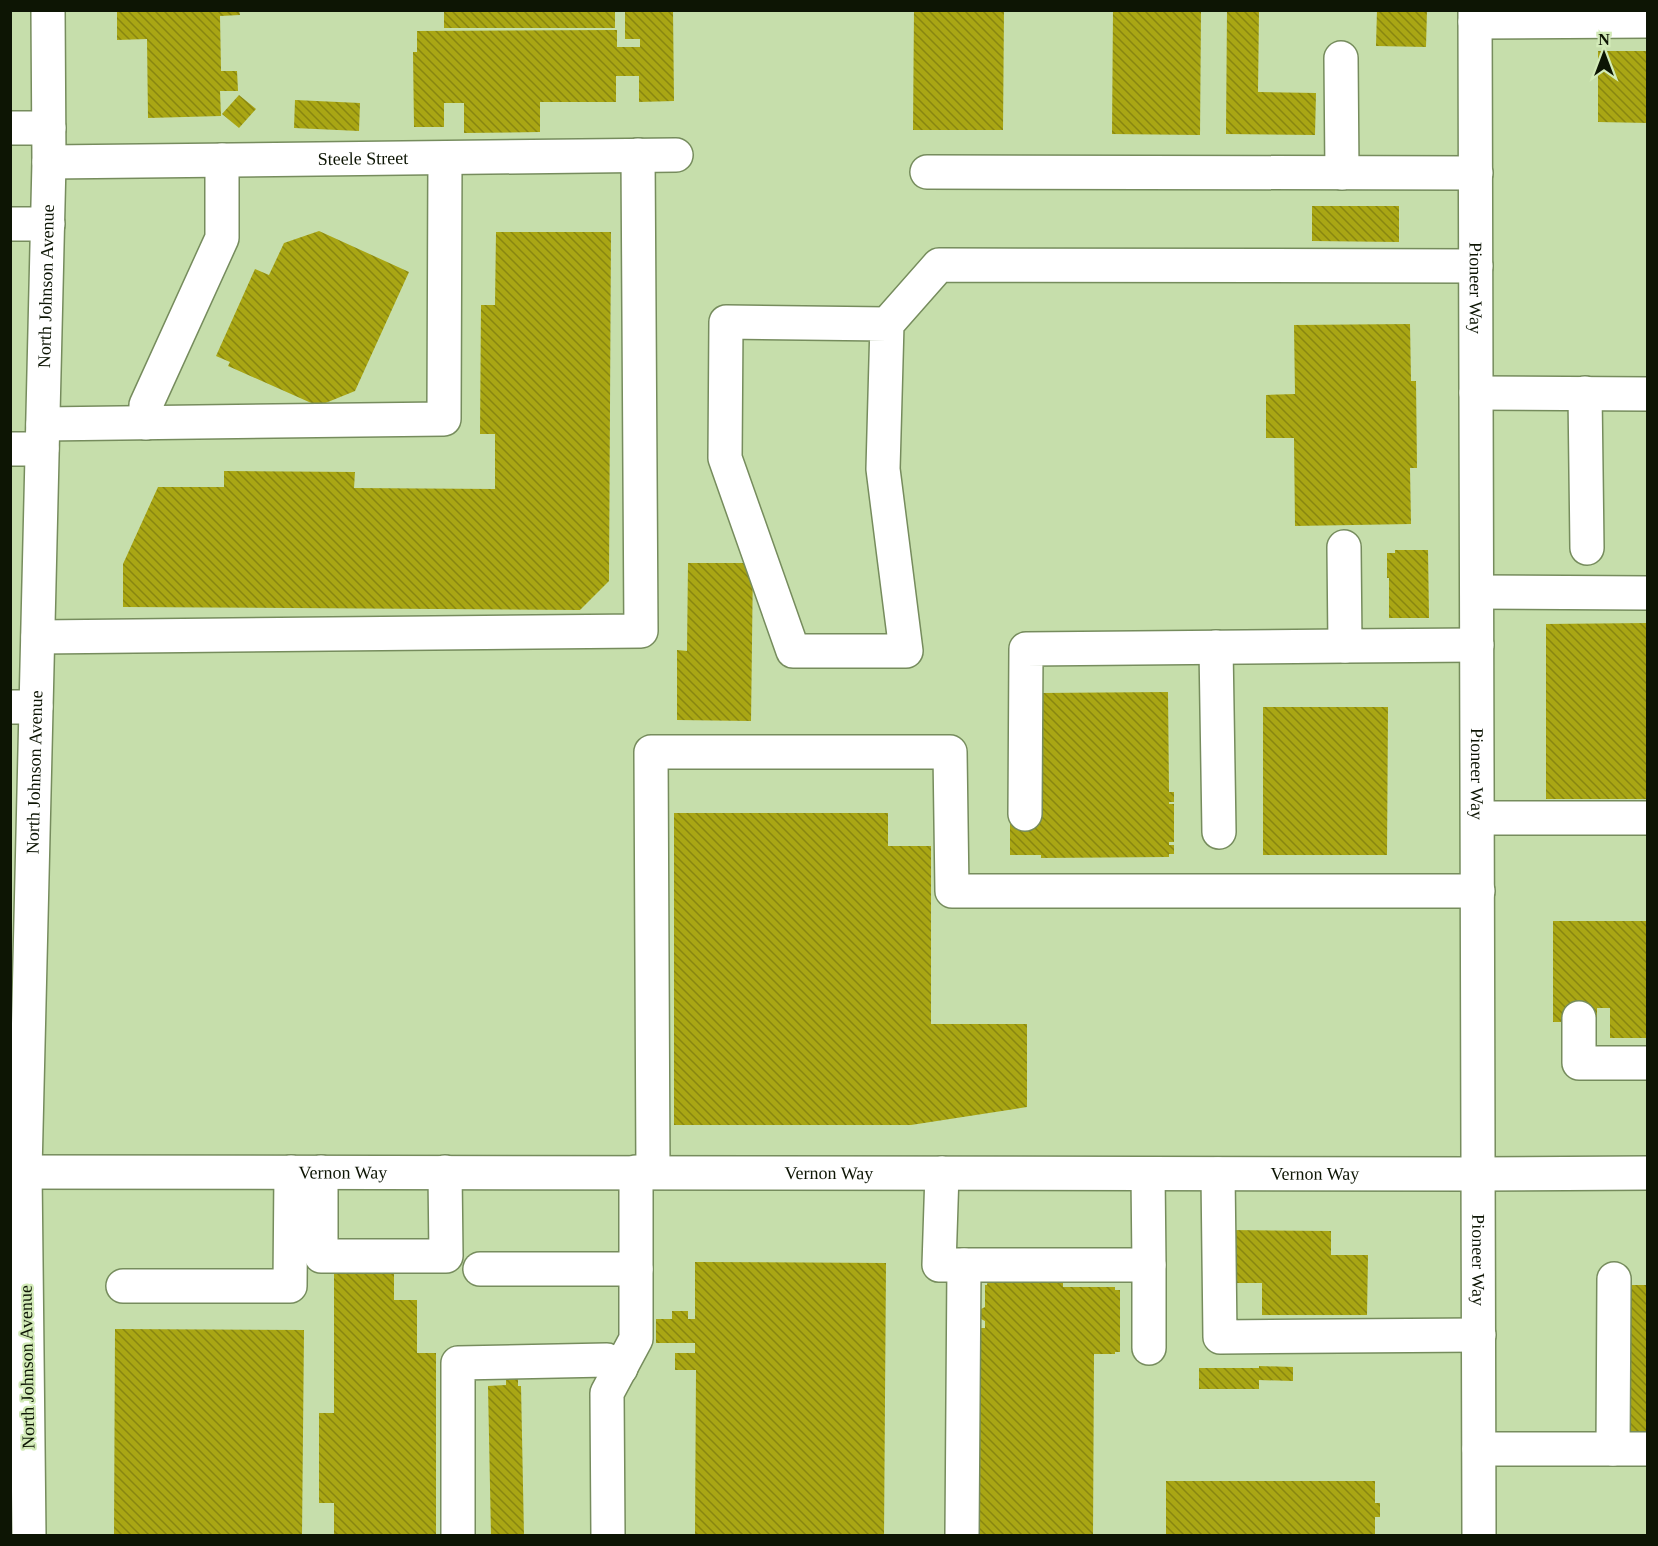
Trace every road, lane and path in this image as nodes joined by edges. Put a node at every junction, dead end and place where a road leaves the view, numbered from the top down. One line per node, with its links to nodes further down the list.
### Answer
1 (48, 10): 6 (main road, North Johnson Avenue)
2 (1475, 16): 3 (main road); 14 (main road, Pioneer Way)
3 (1647, 21)
4 (1341, 58): 13 (main road)
5 (10, 128): 6 (main road)
6 (49, 128): 11 (main road, North Johnson Avenue)
7 (638, 155): 8 (main road, Steele Street); 9 (main road, Steele Street); 29 (main road)
8 (676, 155)
9 (445, 158): 10 (main road, Steele Street); 22 (main road)
10 (222, 160): 11 (main road, Steele Street); 22 (main road)
11 (50, 162): 16 (main road, North Johnson Avenue)
12 (927, 172): 13 (main road)
13 (1342, 173): 14 (main road)
14 (1476, 173): 17 (main road, Pioneer Way)
15 (10, 224): 16 (main road)
16 (48, 224): 23 (main road, North Johnson Avenue)
17 (1476, 266): 18 (main road); 19 (main road, Pioneer Way)
18 (887, 324): 18 (main road)
19 (1476, 393): 20 (main road); 27 (main road, Pioneer Way)
20 (1585, 393): 21 (main road); 26 (main road)
21 (1647, 394)
22 (146, 423): 23 (main road)
23 (43, 437): 24 (main road); 29 (main road, North Johnson Avenue)
24 (10, 449)
25 (1344, 547): 31 (main road)
26 (1587, 548)
27 (1477, 592): 28 (main road); 30 (main road, Pioneer Way)
28 (1647, 593)
29 (38, 637): 33 (main road, North Johnson Avenue)
30 (1477, 645): 31 (main road); 35 (main road, Pioneer Way)
31 (1345, 646): 32 (main road)
32 (1216, 647): 34 (main road); 37 (main road)
33 (23, 707): 41 (main road, North Johnson Avenue)
34 (1025, 814)
35 (1478, 818): 36 (main road); 38 (main road, Pioneer Way)
36 (1647, 818)
37 (1219, 832)
38 (1478, 891): 44 (main road); 49 (main road, Pioneer Way)
39 (1579, 1018): 40 (main road)
40 (1647, 1062)
41 (18, 1172): 42 (main road, Vernon Way); 59 (main road, North Johnson Avenue)
42 (306, 1172): 43 (main road, Vernon Way); 43 (main road); 55 (main road)
43 (446, 1172): 44 (main road, Vernon Way)
44 (645, 1172): 45 (main road, Vernon Way); 53 (main road)
45 (942, 1173): 47 (main road, Vernon Way); 50 (main road)
46 (1647, 1173): 49 (main road, Vernon Way)
47 (1148, 1174): 48 (main road, Vernon Way); 51 (main road)
48 (1218, 1174): 49 (main road, Vernon Way); 56 (main road)
49 (1479, 1174): 56 (main road, Pioneer Way)
50 (964, 1265): 51 (main road); 66 (main road)
51 (1149, 1265): 57 (main road)
52 (480, 1269): 53 (main road)
53 (636, 1269): 58 (main road)
54 (1614, 1279): 61 (main road)
55 (123, 1286)
56 (1479, 1335): 60 (main road, Pioneer Way)
57 (1149, 1348)
58 (621, 1368): 64 (main road); 65 (main road)
59 (19, 1369): 63 (main road, North Johnson Avenue)
60 (1479, 1449): 61 (main road); 67 (main road, Pioneer Way)
61 (1613, 1449): 62 (main road)
62 (1647, 1449)
63 (29, 1536)
64 (458, 1536)
65 (608, 1536)
66 (962, 1536)
67 (1479, 1536)

